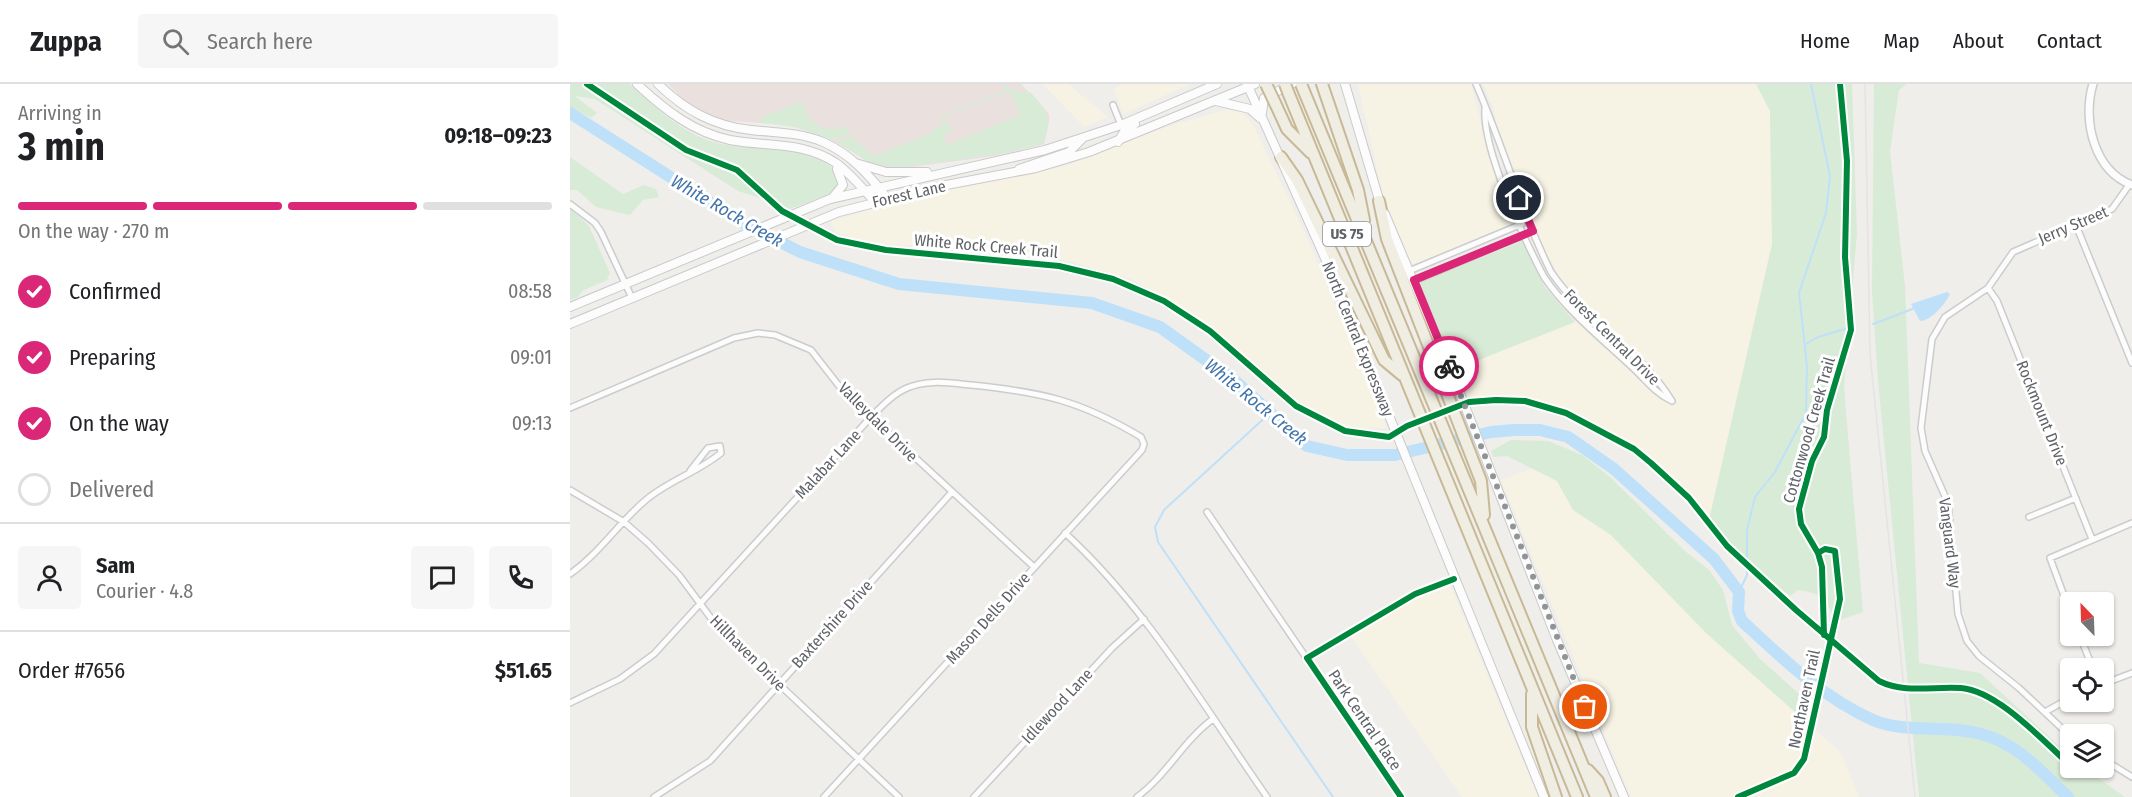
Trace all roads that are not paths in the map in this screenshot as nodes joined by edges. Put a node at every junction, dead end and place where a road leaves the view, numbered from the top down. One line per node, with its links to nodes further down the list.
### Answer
1 (638, 84): 21 (main road)
2 (658, 84): 17 (main road)
3 (1217, 84): 14 (main road, Forest Lane)
4 (1266, 84): 23 (highway, bridge)
5 (1345, 84): 33 (main road)
6 (1476, 84): 13 (street, Forest Central Drive)
7 (2093, 84): 28 (street)
8 (1250, 85): 11 (main road, Forest Lane); 15 (main road, North Central Expressway)
9 (1294, 86): 15 (main road); 23 (highway, North Central Expressway / US 75); 41 (highway, US 75)
10 (1322, 86): 41 (highway)
11 (1215, 101): 15 (main road); 20 (main road, Forest Lane)
12 (1113, 105): 16 (street)
13 (1485, 108): 36 (street, Forest Central Drive); 37 (street, Forest Central Drive)
14 (1151, 113): 16 (main road, Forest Lane); 20 (main road)
15 (1262, 120): 24 (main road, North Central Expressway)
16 (1121, 125): 18 (main road, Forest Lane)
17 (751, 130): 21 (main road); 25 (main road)
18 (1108, 130): 19 (main road, Forest Lane); 20 (main road)
19 (1083, 138): 26 (main road, Forest Lane); 27 (main road)
20 (1118, 142): 27 (main road, Forest Lane)
21 (751, 143): 22 (main road)
22 (819, 155): 30 (main road); 31 (main road)
23 (1315, 156): 53 (highway, North Central Expressway / US 75)
24 (1281, 157): 53 (highway); 71 (main road, North Central Expressway)
25 (858, 163): 26 (main road); 29 (main road)
26 (943, 172): 29 (main road, Forest Lane)
27 (1010, 174): 32 (main road, Forest Lane)
28 (2131, 185): 38 (street, Jerry Street)
29 (878, 187): 30 (main road, Forest Lane); 32 (main road)
30 (864, 190): 31 (main road, Forest Lane); 34 (main road)
31 (830, 199): 45 (main road, Forest Lane)
32 (888, 199): 34 (main road, Forest Lane)
33 (1379, 201): 43 (main road); 54 (highway)
34 (875, 202): 47 (main road, Forest Lane)
35 (570, 204): 45 (street)
36 (1529, 221): 37 (street); 39 (street, Forest Central Drive)
37 (1520, 225): 40 (street, Forest Central Drive); 43 (street)
38 (2076, 225): 42 (street, Jerry Street); 52 (street)
39 (1533, 231): 40 (street); 49 (street, Forest Central Drive)
40 (1525, 235): 44 (street); 50 (street, Forest Central Drive)
41 (1369, 244): 66 (highway, US 75)
42 (2029, 244): 46 (street, Vanguard Way)
43 (1409, 271): 44 (main road)
44 (1414, 280): 54 (main road)
45 (625, 283): 47 (street); 48 (main road, Forest Lane)
46 (1988, 288): 61 (street, Rockmount Drive); 82 (street, Vanguard Way)
47 (632, 298): 51 (main road, Forest Lane)
48 (570, 307)
49 (1584, 311): 50 (street); 50 (street, Forest Central Drive)
50 (1578, 316)
51 (570, 324)
52 (2132, 363)
53 (1405, 377): 79 (highway, North Central Expressway / US 75)
54 (1453, 392): 66 (highway); 101 (main road)
55 (570, 408): 56 (street, Valleydale Drive)
56 (871, 417): 57 (street, Malabar Lane); 60 (street, Valleydale Drive); 73 (street, Malabar Lane)
57 (1141, 437): 67 (street, Mason Dells Drive)
58 (690, 471): 58 (street); 64 (street)
59 (570, 490): 64 (street, Hillhaven Drive)
60 (952, 492): 69 (street, Valleydale Drive); 78 (street, Baxtershire Drive)
61 (2076, 498): 63 (street); 68 (street, Rockmount Drive)
62 (1207, 513): 75 (street, Park Central Place)
63 (2029, 517)
64 (624, 522): 70 (street); 73 (street, Hillhaven Drive)
65 (2132, 523): 68 (street)
66 (1485, 528): 86 (highway, US 75)
67 (1065, 533): 69 (street, Mason Dells Drive); 74 (street)
68 (2092, 539): 72 (street)
69 (1034, 567): 85 (street, Mason Dells Drive)
70 (570, 574)
71 (1454, 579): 75 (street); 96 (main road, North Central Expressway)
72 (2063, 592)
73 (701, 602): 78 (street, Hillhaven Drive); 80 (street, Malabar Lane)
74 (1144, 619): 83 (street); 92 (street, Idlewood Lane)
75 (1307, 658): 95 (street, Park Central Place)
76 (2132, 673): 77 (street)
77 (2114, 680)
78 (778, 683): 85 (street, Hillhaven Drive); 89 (street, Baxtershire Drive)
79 (1532, 688): 97 (highway); 98 (highway, North Central Expressway / US 75)
80 (570, 703)
81 (2060, 704): 82 (street)
82 (2045, 712): 84 (street, Vanguard Way)
83 (1213, 719): 93 (street); 94 (street)
84 (2060, 726)
85 (858, 759): 90 (street, Mason Dells Drive); 91 (street, Hillhaven Drive)
86 (1582, 762): 99 (highway, US 75); 100 (highway)
87 (2114, 766): 88 (street)
88 (2132, 777)
89 (654, 797)
90 (824, 797)
91 (899, 797)
92 (974, 797)
93 (1137, 797)
94 (1267, 797)
95 (1401, 797)
96 (1544, 797)
97 (1556, 797)
98 (1577, 797)
99 (1596, 797)
100 (1605, 797)
101 (1624, 797)

